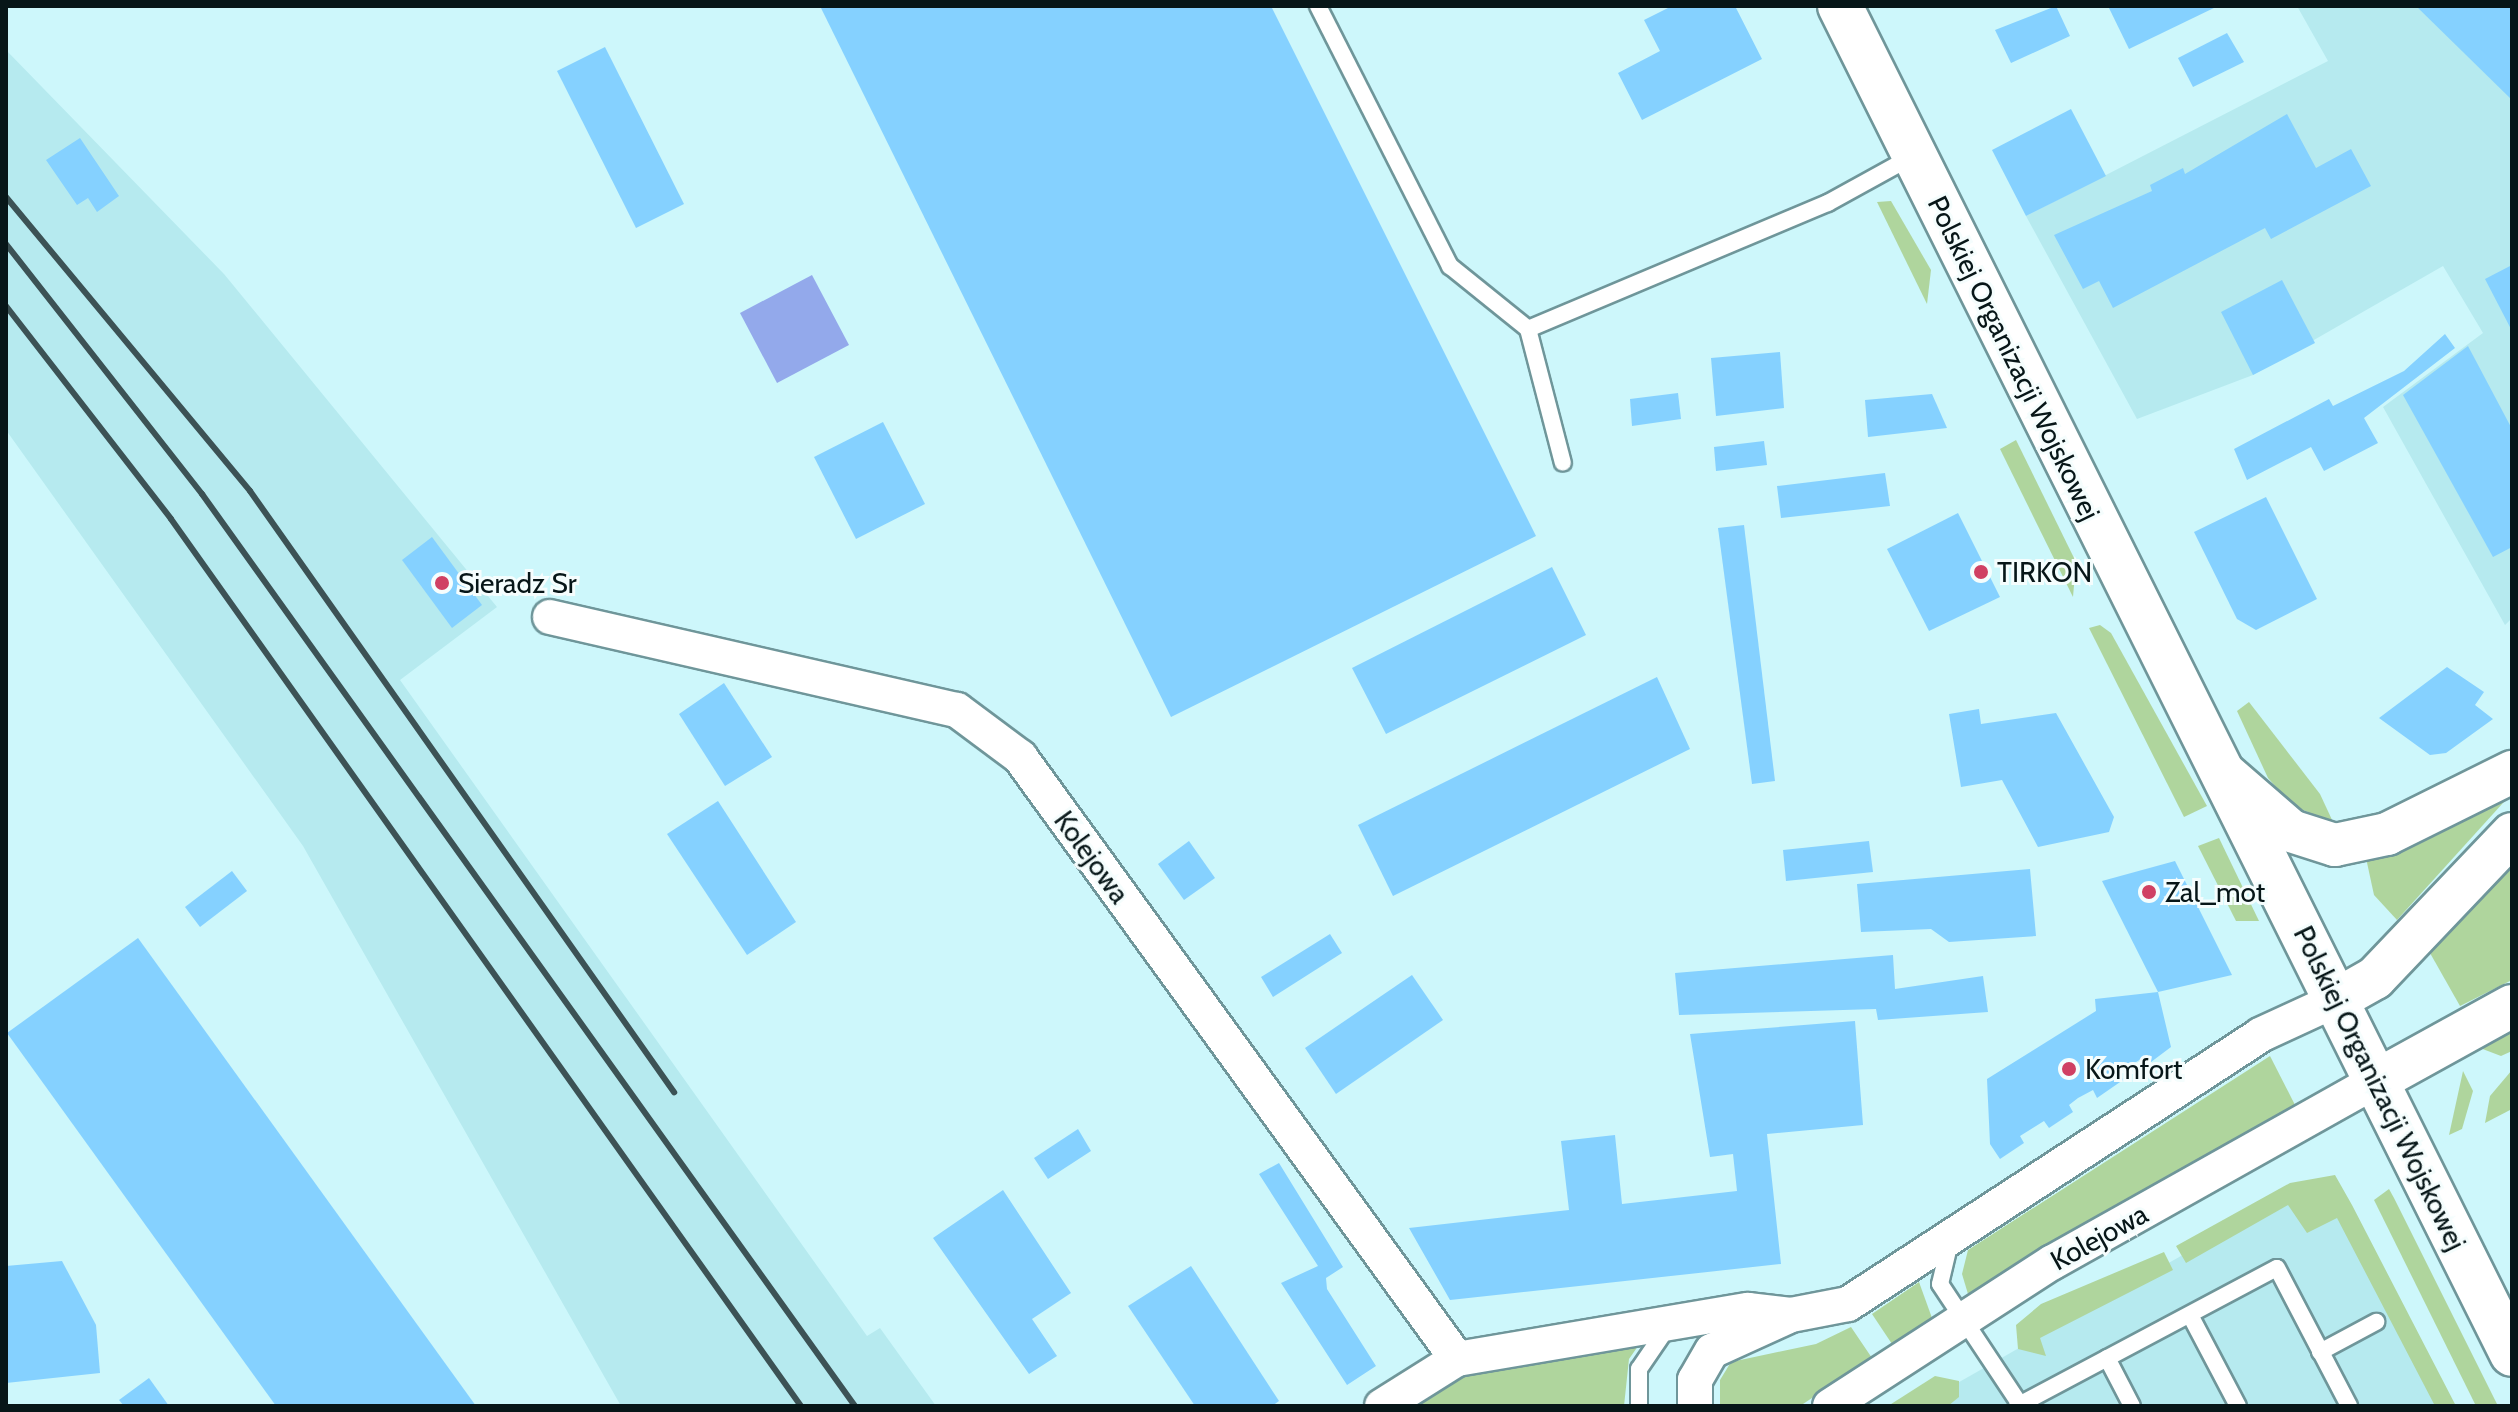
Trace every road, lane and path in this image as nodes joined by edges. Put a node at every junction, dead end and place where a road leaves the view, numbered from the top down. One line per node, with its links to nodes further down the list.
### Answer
1 (1318, 6): 4 (lane)
2 (1840, 6): 3 (main road, Polskiej Organizacji Wojskowej)
3 (1914, 156): 4 (lane); 7 (main road, Polskiej Organizacji Wojskowej)
4 (1528, 329): 5 (lane)
5 (1563, 463)
6 (550, 617): 22 (street, Kolejowa)
7 (2221, 769): 8 (street); 10 (main road, Polskiej Organizacji Wojskowej)
8 (2512, 772)
9 (2512, 834): 10 (street)
10 (2336, 1000): 12 (main road, Polskiej Organizacji Wojskowej); 13 (street)
11 (2512, 1006): 12 (street)
12 (2376, 1081): 16 (street, Kolejowa); 20 (main road, Polskiej Organizacji Wojskowej)
13 (1952, 1236): 14 (street); 16 (lane)
14 (1791, 1315): 17 (street); 26 (street)
15 (2190, 1315): 19 (lane); 21 (lane); 29 (lane)
16 (1960, 1319): 23 (lane); 27 (street, Kolejowa)
17 (1674, 1322): 22 (street); 25 (lane)
18 (2376, 1322): 19 (lane)
19 (2320, 1352): 30 (lane)
20 (2512, 1354)
21 (2107, 1358): 23 (lane); 28 (lane)
22 (1457, 1359): 24 (street)
23 (2019, 1405)
24 (1382, 1406)
25 (1639, 1406)
26 (1695, 1406)
27 (1830, 1406)
28 (2132, 1406)
29 (2238, 1406)
30 (2349, 1406)

